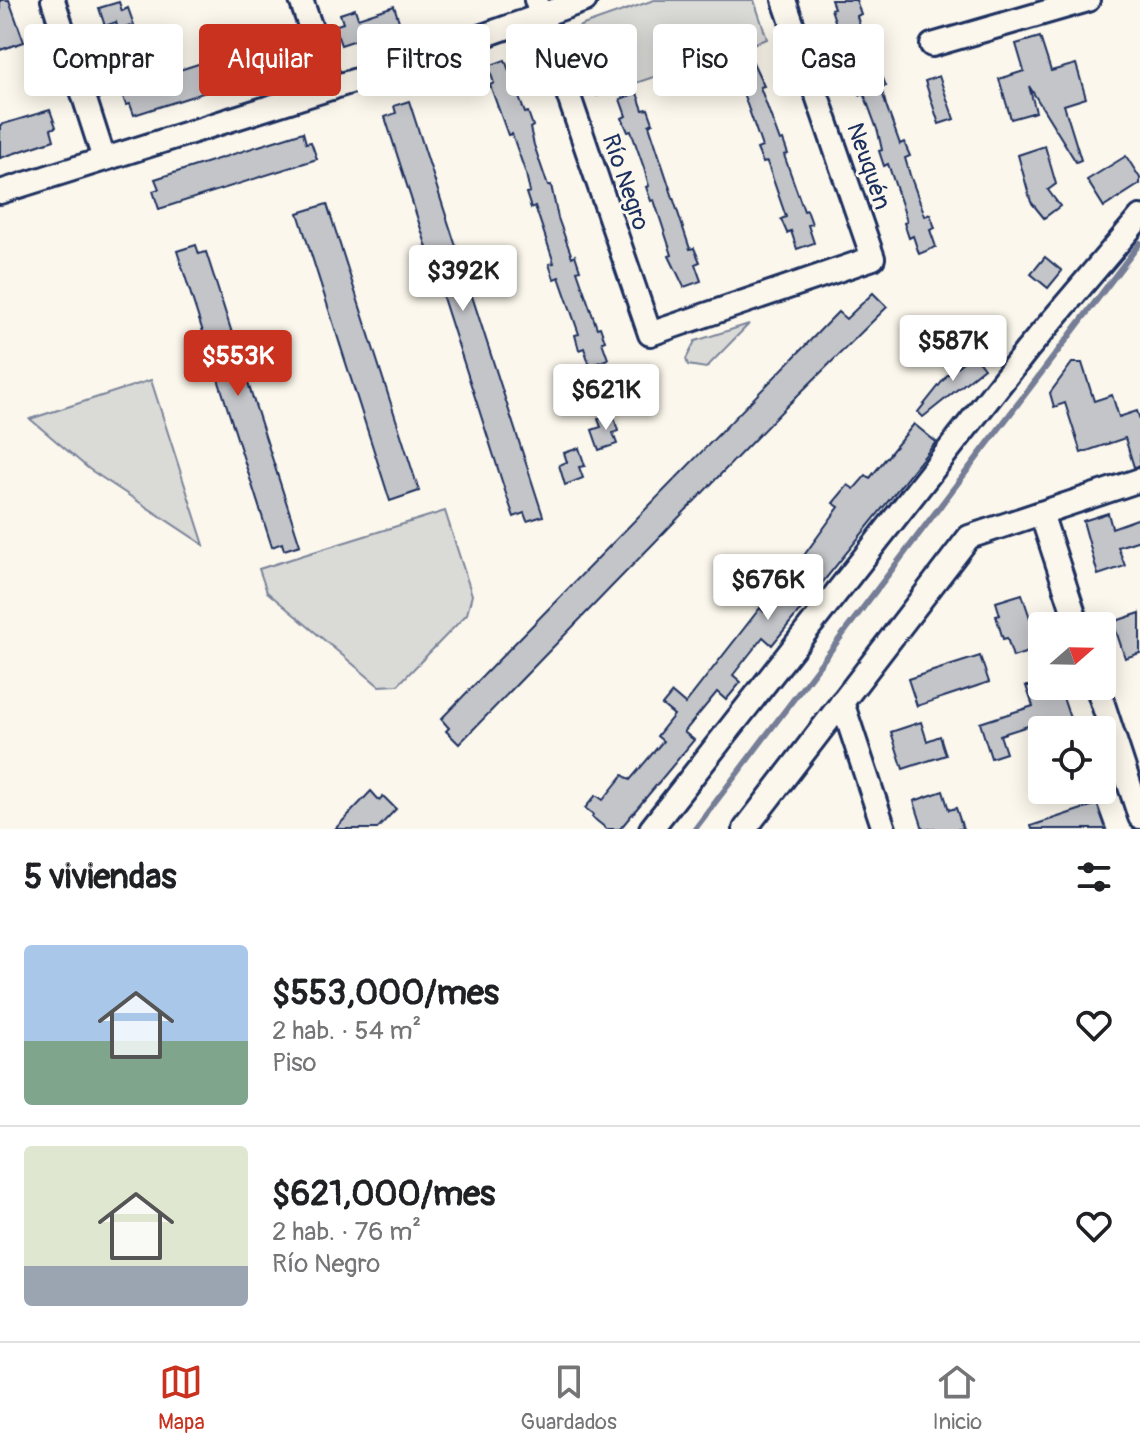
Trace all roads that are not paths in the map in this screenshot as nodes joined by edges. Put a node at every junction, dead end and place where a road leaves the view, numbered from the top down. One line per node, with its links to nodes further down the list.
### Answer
1 (53, 0): 11 (street)
2 (301, 0): 7 (street)
3 (585, 0): 6 (street)
4 (784, 0): 14 (street, Neuquén)
5 (1088, 0): 8 (street)
6 (539, 8): 9 (street); 14 (street, Río Negro)
7 (309, 24)
8 (932, 45)
9 (341, 85)
10 (306, 96): 11 (street)
11 (104, 159): 12 (street)
12 (0, 192)
13 (1140, 217): 21 (street)
14 (650, 334)
15 (1140, 480): 16 (street)
16 (1041, 513): 17 (street); 19 (street)
17 (1073, 612)
18 (1102, 700): 20 (street)
19 (842, 702): 22 (street); 23 (street)
20 (1140, 817)
21 (651, 829)
22 (745, 829)
23 (884, 829)

